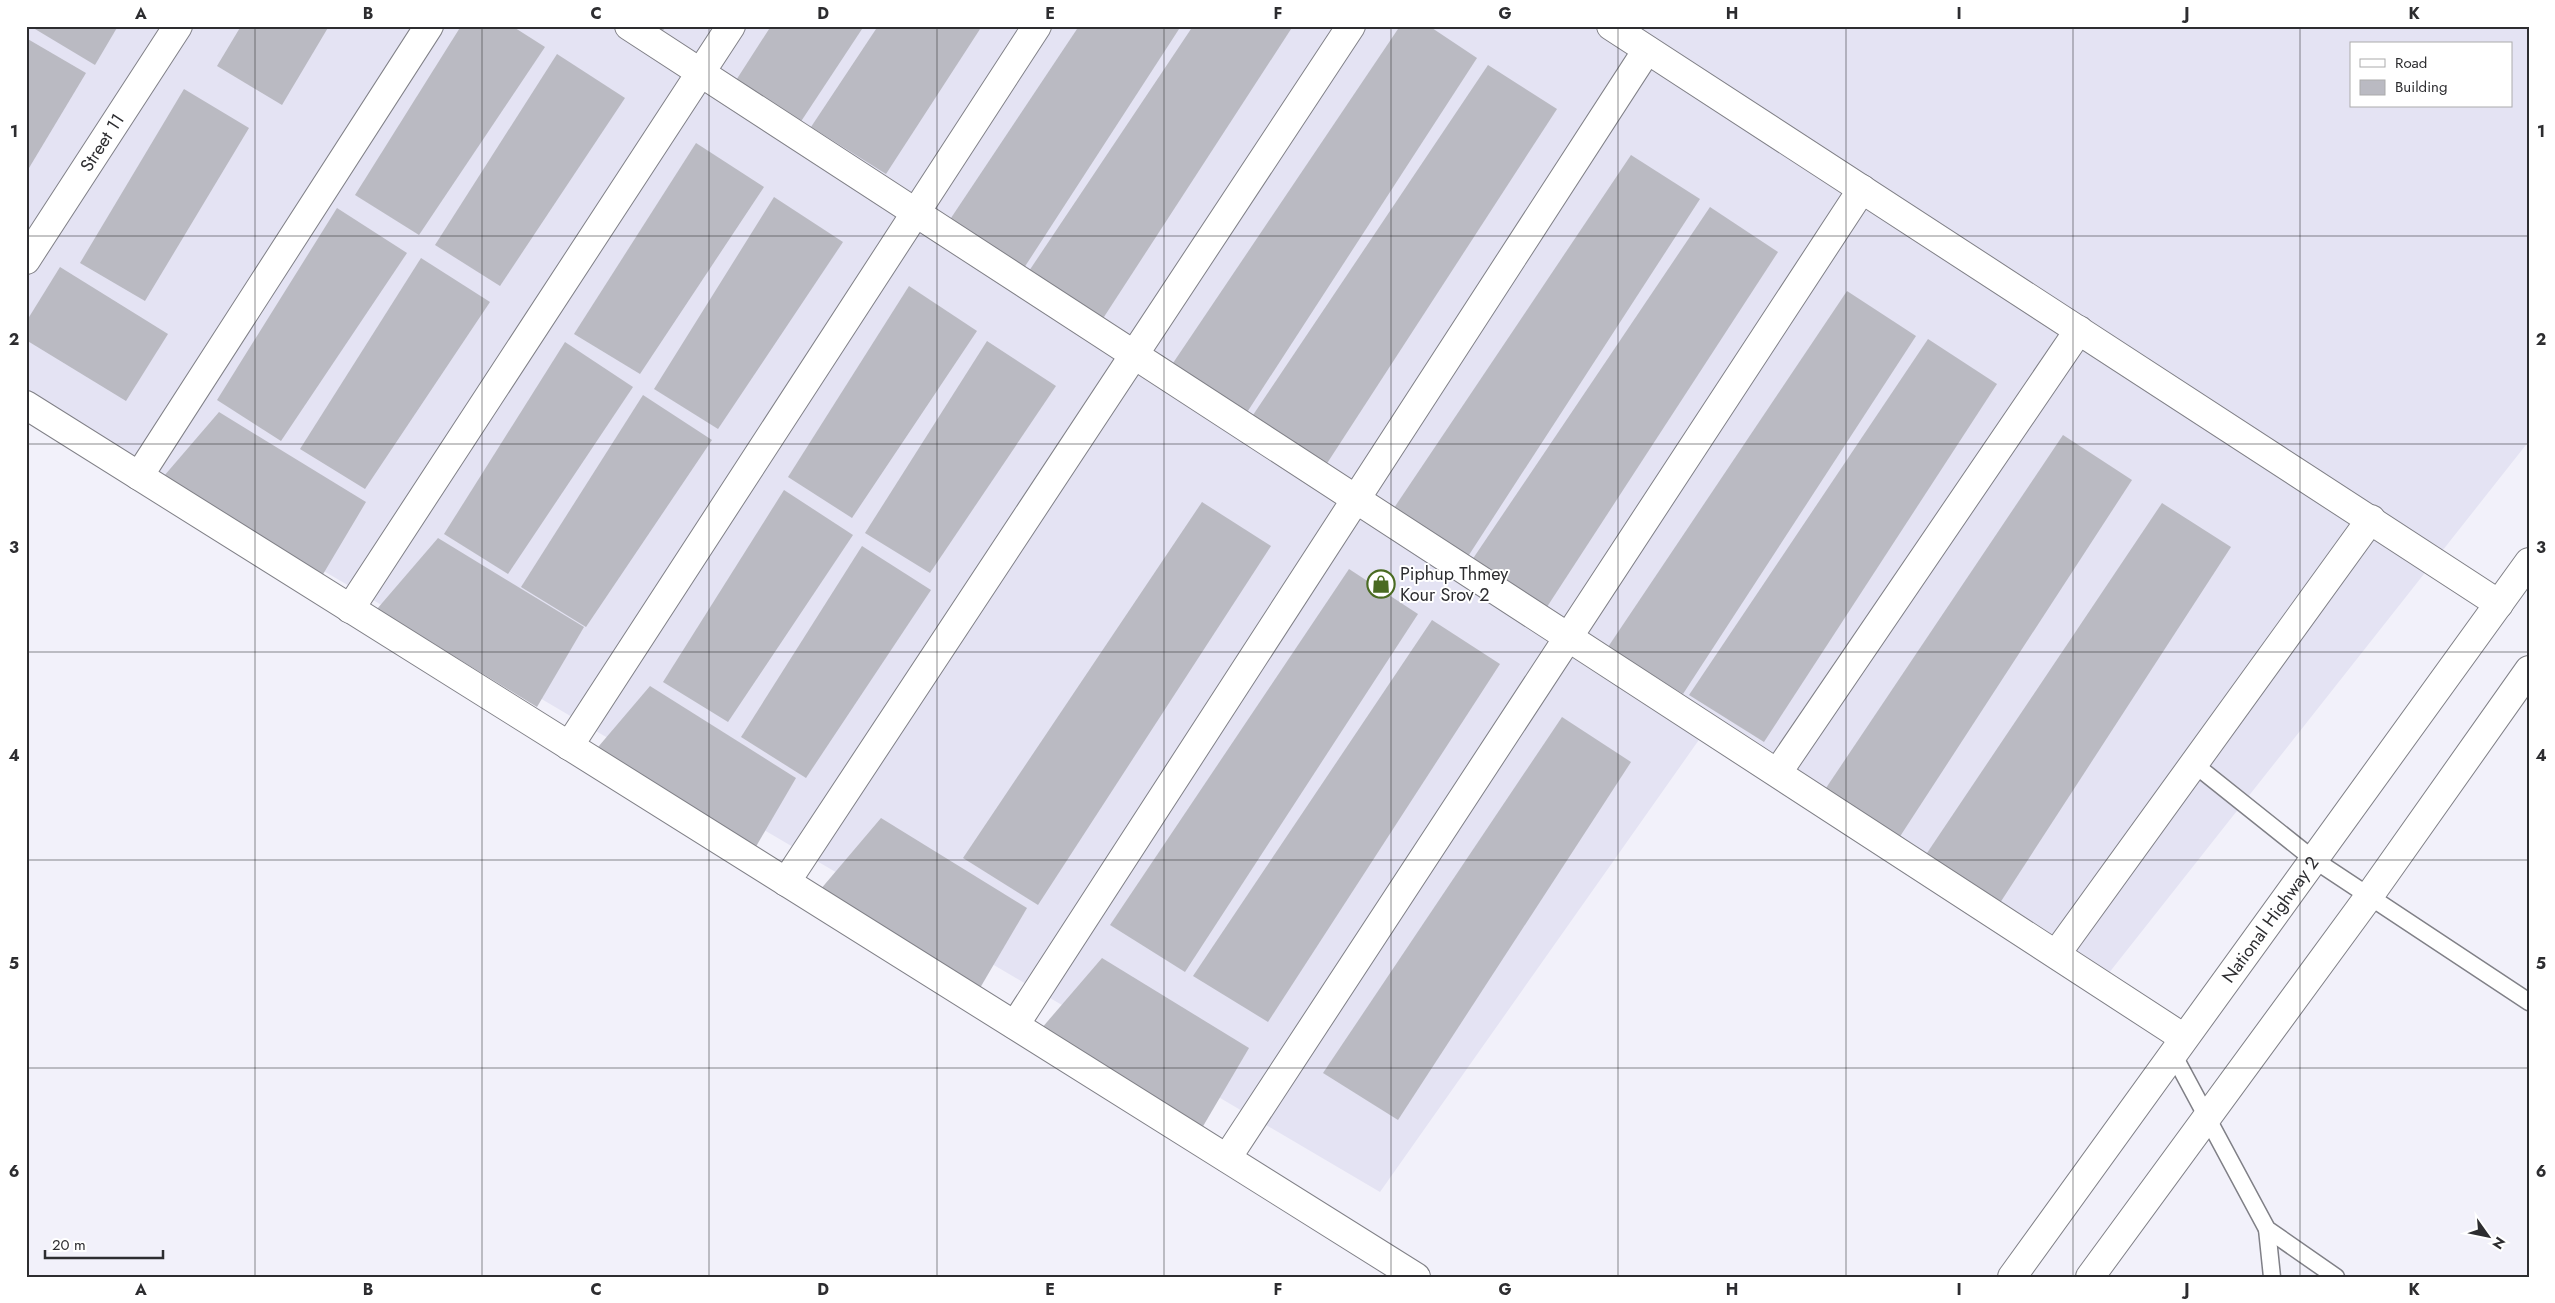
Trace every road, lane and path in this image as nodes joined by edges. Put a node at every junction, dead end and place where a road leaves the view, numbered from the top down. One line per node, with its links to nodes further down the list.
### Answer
1 (178, 26): 12 (main road, Street 11)
2 (429, 26): 16 (main road)
3 (629, 26): 9 (main road)
4 (731, 26): 9 (main road)
5 (1037, 26): 11 (main road)
6 (1351, 26): 14 (main road)
7 (1611, 26): 8 (main road)
8 (1647, 50): 10 (main road); 17 (main road)
9 (701, 73): 11 (main road); 21 (main road)
10 (1862, 189): 13 (main road); 22 (main road)
11 (916, 212): 14 (main road); 24 (main road)
12 (26, 260)
13 (2079, 330): 18 (main road); 26 (main road)
14 (1135, 354): 17 (main road); 28 (main road)
15 (26, 405): 16 (main road)
16 (139, 476): 21 (main road)
17 (1357, 498): 22 (main road); 32 (main road)
18 (2371, 519): 20 (main road); 25 (main road)
19 (2529, 562): 20 (main road, National Highway 2)
20 (2499, 604): 27 (main road, National Highway 2)
21 (350, 609): 24 (main road)
22 (1569, 636): 26 (main road); 35 (main road)
23 (2529, 670): 29 (main road)
24 (569, 746): 28 (main road)
25 (2194, 764): 27 (lane); 30 (main road)
26 (1778, 772): 30 (main road)
27 (2313, 859): 29 (lane); 33 (main road, National Highway 2)
28 (786, 882): 32 (main road)
29 (2370, 895): 31 (lane); 34 (main road)
30 (2057, 953): 33 (main road)
31 (2529, 1002)
32 (1015, 1025): 35 (main road)
33 (2178, 1046): 34 (lane); 38 (main road, National Highway 2)
34 (2208, 1118): 36 (lane); 39 (main road)
35 (1227, 1158): 37 (main road)
36 (2267, 1229): 40 (lane); 41 (lane)
37 (1416, 1277)
38 (2012, 1277)
39 (2090, 1277)
40 (2272, 1277)
41 (2336, 1277)

